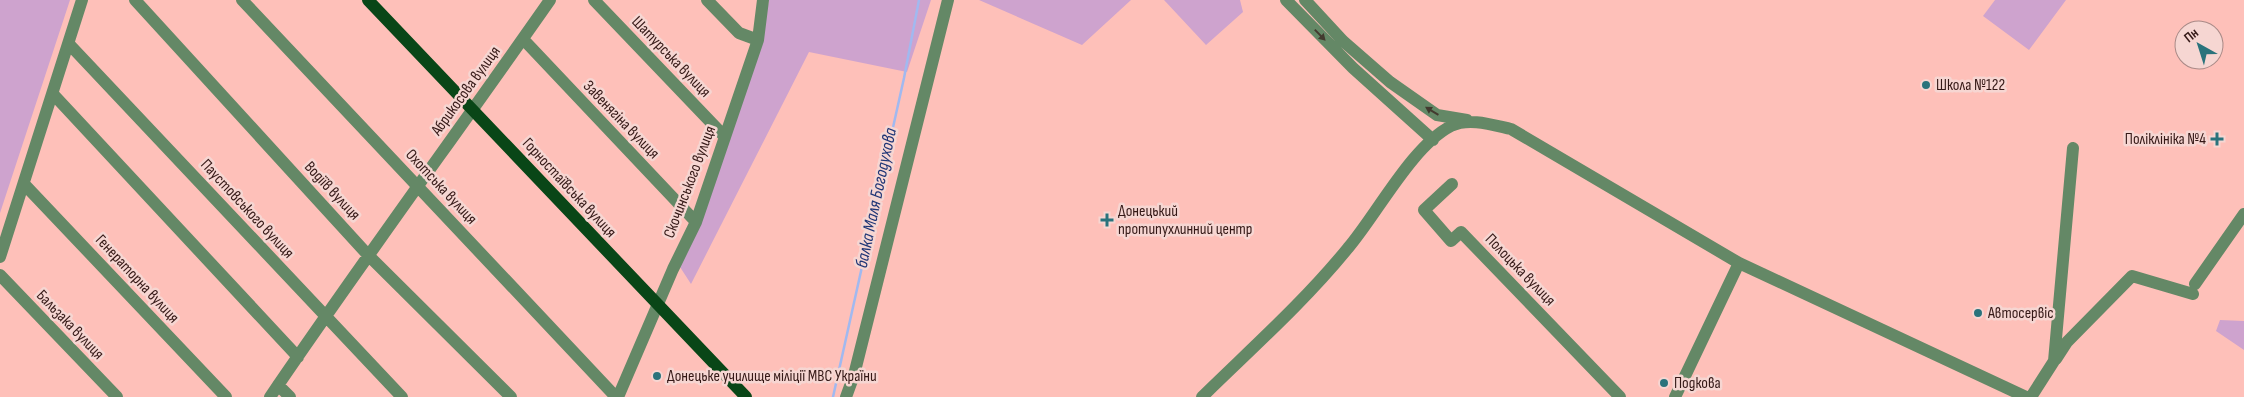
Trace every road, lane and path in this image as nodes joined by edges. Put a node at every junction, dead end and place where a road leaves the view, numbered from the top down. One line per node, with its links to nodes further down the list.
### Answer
1 (82, 0): 14 (street)
2 (135, 0): 26 (street, Водіїв вулиця)
3 (242, 0): 23 (street, Охотська вулиця)
4 (368, 0): 16 (main road, Горностаївська вулиця)
5 (550, 0): 12 (street, Абрикосова вулиця)
6 (594, 0): 18 (street, Шатурська вулиця)
7 (707, 0): 13 (street)
8 (763, 0): 13 (street, Скочинського вулиця)
9 (948, 0): 43 (street)
10 (1286, 0): 19 (street, one-way to 19)
11 (1305, 0): 17 (street, one-way to 11)
12 (522, 39): 16 (street, Абрикосова вулиця); 25 (street, Завенягіна вулиця)
13 (758, 40): 18 (street, Скочинського вулиця)
14 (68, 44): 15 (street); 31 (street, Паустовського вулиця)
15 (53, 94): 21 (street); 32 (street)
16 (473, 110): 23 (street, Абрикосова вулиця); 30 (main road, Горностаївська вулиця)
17 (1479, 122): 19 (street); 28 (street)
18 (725, 136): 25 (street, Скочинського вулиця)
19 (1433, 140): 44 (street)
20 (2074, 148): 33 (street)
21 (24, 184): 27 (street); 36 (street, Генераторна вулиця)
22 (1452, 184): 45 (street, Полоцька вулиця)
23 (417, 185): 26 (street, Абрикосова вулиця); 41 (street, Охотська вулиця)
24 (2244, 214): 33 (street)
25 (696, 222): 30 (street, Скочинського вулиця)
26 (368, 255): 31 (street, Абрикосова вулиця); 40 (street, Водіїв вулиця)
27 (0, 257)
28 (1739, 263): 46 (street); 47 (street)
29 (0, 275): 35 (street, Бальзака вулиця)
30 (658, 306): 41 (street, Скочинського вулиця); 42 (main road, Горностаївська вулиця)
31 (327, 316): 32 (street, Абрикосова вулиця); 39 (street, Паустовського вулиця)
32 (298, 357): 34 (street, Абрикосова вулиця)
33 (2054, 361): 48 (street)
34 (278, 385): 37 (street, Абрикосова вулиця); 38 (street)
35 (117, 397)
36 (226, 397)
37 (270, 397)
38 (290, 397)
39 (402, 397)
40 (511, 397)
41 (617, 397)
42 (746, 397)
43 (846, 397)
44 (1202, 397)
45 (1620, 397)
46 (1675, 397)
47 (2026, 397)
48 (2031, 397)

